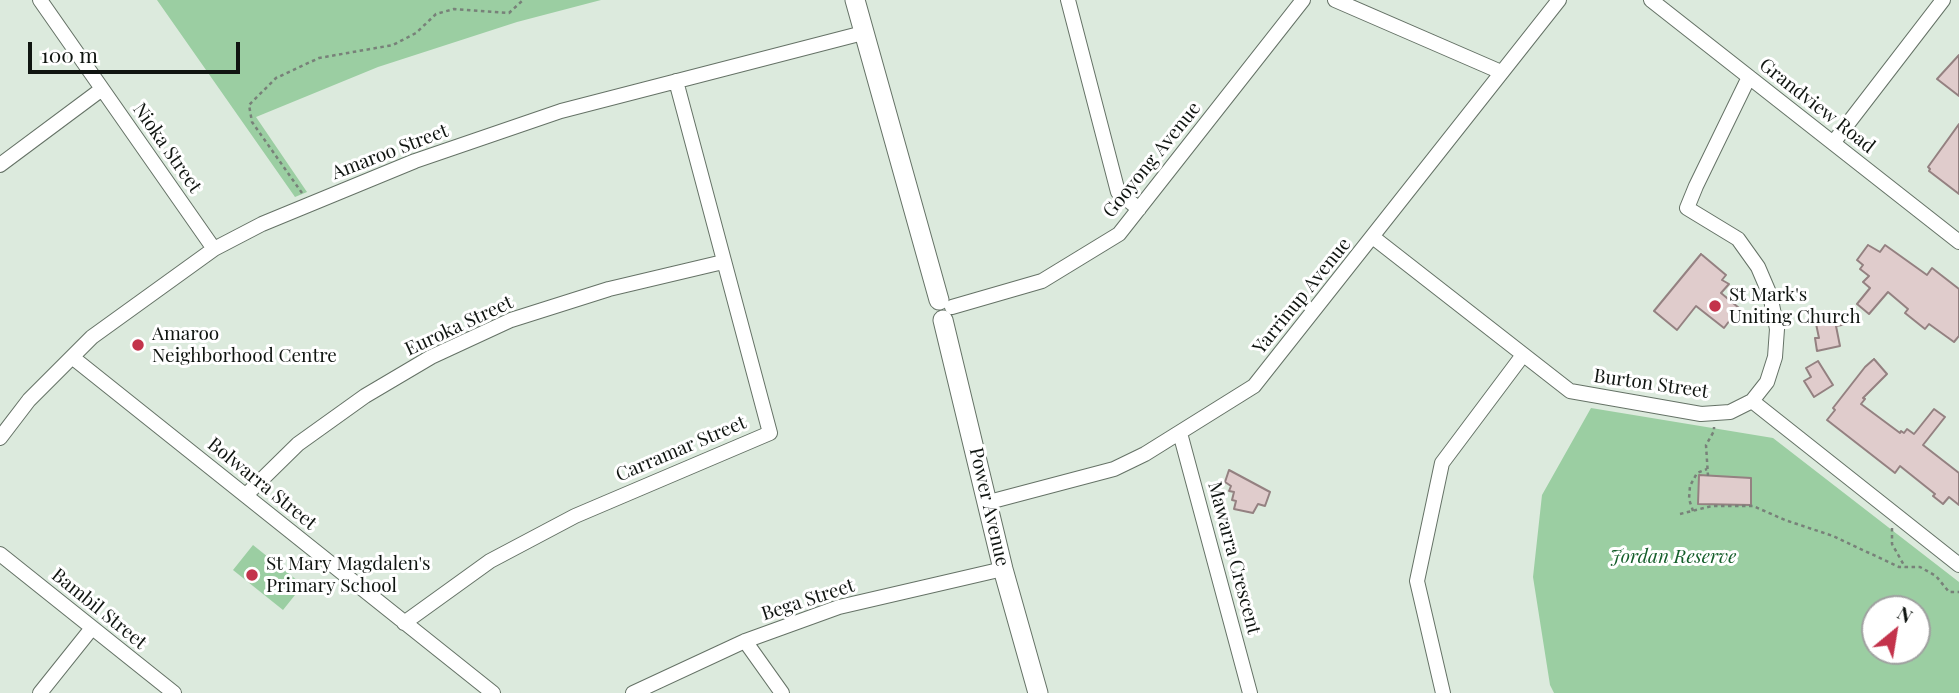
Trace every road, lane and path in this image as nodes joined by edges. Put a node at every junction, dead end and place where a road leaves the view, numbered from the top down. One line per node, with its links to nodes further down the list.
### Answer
1 (40, 0): 14 (street, Nioka Street)
2 (523, 0): 17 (path)
3 (855, 0): 10 (street, Power Avenue)
4 (1068, 0): 18 (street)
5 (1303, 0): 18 (street, Gooyong Avenue)
6 (1335, 0): 11 (street)
7 (1559, 0): 11 (street, Yarrinup Avenue)
8 (1651, 0): 12 (street, Grandview Road)
9 (1943, 0): 15 (street)
10 (863, 33): 13 (street, Amaroo Street); 23 (street, Power Avenue)
11 (1502, 72): 19 (street, Yarrinup Avenue)
12 (1749, 77): 15 (street, Grandview Road); 26 (street)
13 (676, 81): 17 (street, Amaroo Street); 22 (street, Carramar Street)
14 (102, 89): 16 (street); 21 (street, Nioka Street)
15 (1833, 143): 20 (street, Grandview Road)
16 (0, 165)
17 (310, 204): 21 (street, Amaroo Street)
18 (1139, 209): 23 (street, Gooyong Avenue)
19 (1374, 238): 24 (street, Burton Street); 28 (street, Yarrinup Avenue)
20 (1959, 242)
21 (214, 249): 25 (street, Amaroo Street)
22 (723, 262): 32 (street, Euroka Street); 42 (street, Carramar Street)
23 (945, 309): 33 (street, Power Avenue)
24 (1523, 355): 27 (street, Burton Street); 52 (street)
25 (72, 357): 29 (street, Amaroo Street); 32 (street, Bolwarra Street)
26 (1752, 401): 27 (street, Burton Street); 36 (street)
27 (1714, 413): 30 (path)
28 (1180, 433): 33 (street, Yarrinup Avenue); 51 (street, Mawarra Crescent)
29 (0, 438)
30 (1707, 469): 31 (path); 34 (path)
31 (1708, 476)
32 (246, 495): 42 (street, Bolwarra Street)
33 (989, 502): 40 (street, Power Avenue)
34 (1693, 511): 35 (path); 39 (path)
35 (1681, 514)
36 (1897, 516): 38 (street); 39 (path)
37 (0, 554): 43 (street, Bambil Street)
38 (1959, 565)
39 (1906, 568): 41 (path)
40 (1003, 569): 44 (street, Bega Street); 50 (street, Power Avenue)
41 (1959, 592)
42 (404, 623): 47 (street, Bolwarra Street)
43 (92, 628): 45 (street); 46 (street, Bambil Street)
44 (745, 641): 48 (street, Bega Street); 49 (street)
45 (40, 693)
46 (174, 693)
47 (493, 693)
48 (633, 693)
49 (782, 693)
50 (1038, 693)
51 (1250, 693)
52 (1443, 693)

